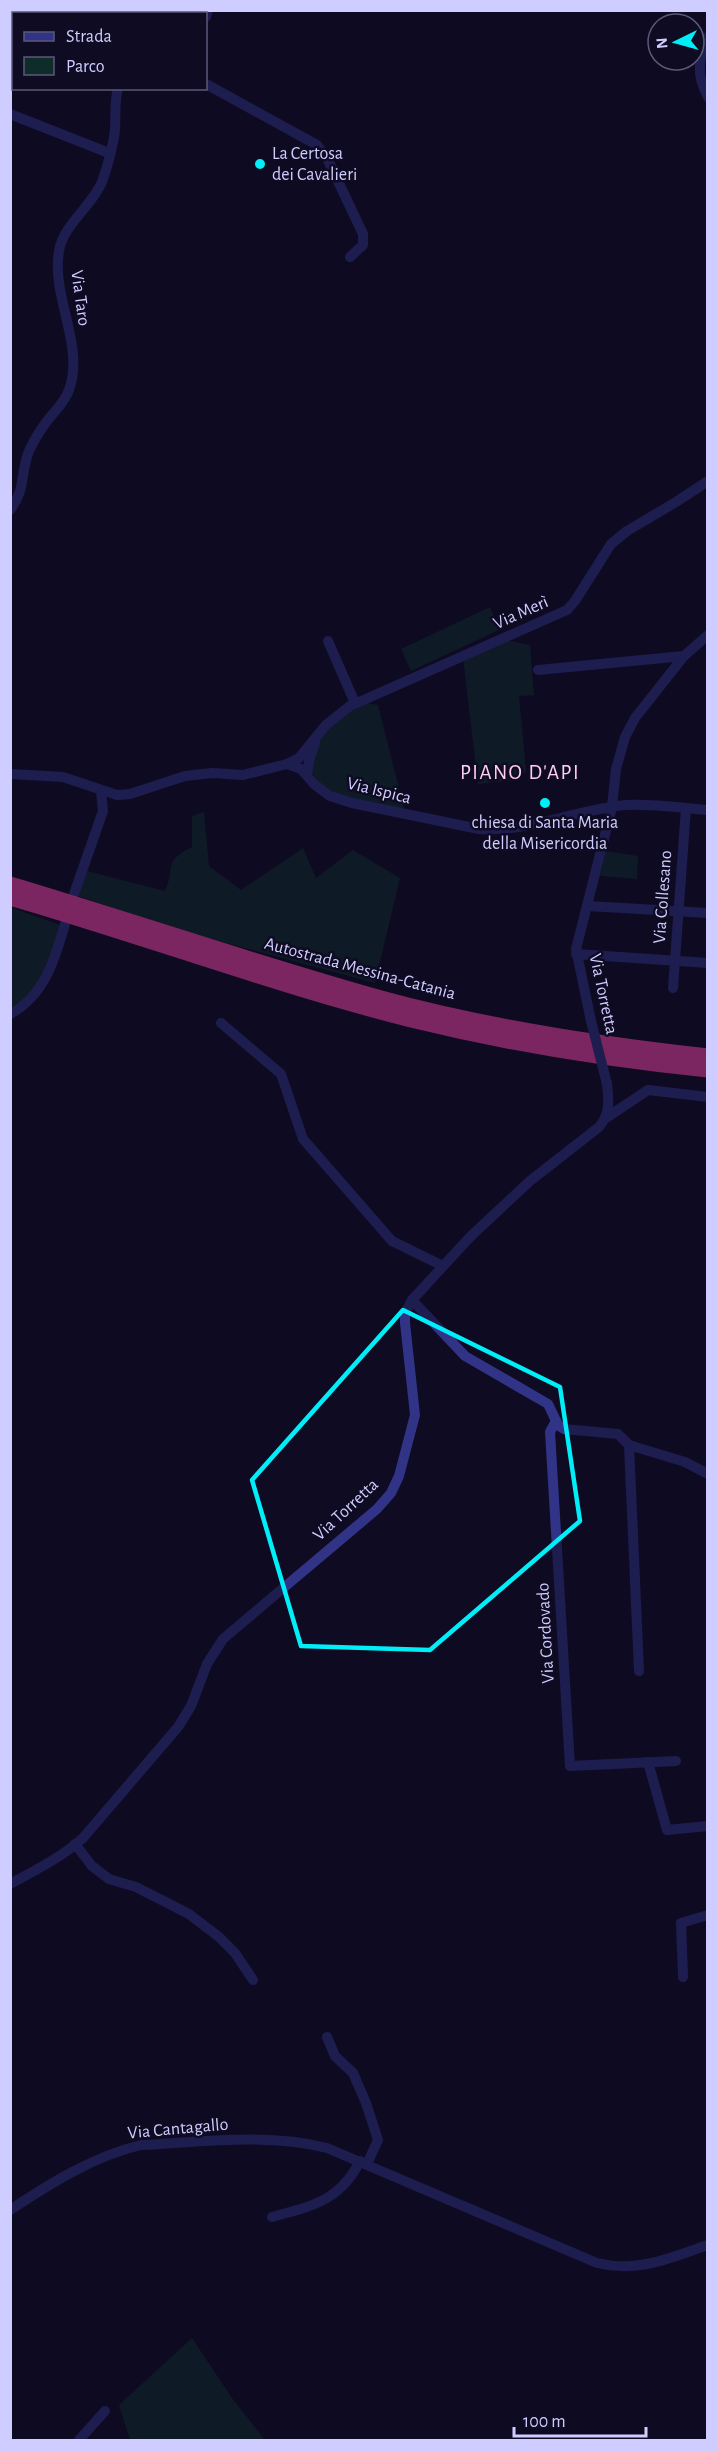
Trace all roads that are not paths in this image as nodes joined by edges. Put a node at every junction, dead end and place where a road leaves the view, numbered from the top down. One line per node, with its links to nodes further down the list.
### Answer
1 (708, 37): 4 (street)
2 (207, 85): 7 (street)
3 (118, 90): 6 (street, Via Taro)
4 (708, 97)
5 (10, 114): 6 (street)
6 (109, 153): 9 (street, Via Taro)
7 (350, 257)
8 (708, 481): 14 (street, Via Merì)
9 (10, 510)
10 (708, 635): 12 (street, Via Torretta)
11 (328, 641): 14 (street)
12 (684, 656): 13 (street); 22 (street, Via Torretta)
13 (538, 670)
14 (355, 704): 15 (street, Via Merì)
15 (318, 736): 16 (street, Via Merì); 18 (street)
16 (306, 749): 17 (street, Via Merì); 18 (street)
17 (287, 764): 18 (street, Via Ispica); 21 (street)
18 (304, 772): 22 (street, Via Ispica)
19 (10, 774): 20 (street)
20 (100, 791): 21 (street); 25 (street)
21 (117, 795): 25 (street)
22 (612, 807): 23 (street, Via Ispica); 29 (street, Via Torretta)
23 (686, 808): 24 (street, Via Ispica); 30 (street, Via Collesano)
24 (708, 810)
25 (103, 811): 27 (street)
26 (10, 884): 39 (highway, Autostrada Messina-Catania)
27 (74, 894)
28 (10, 898): 40 (highway, Autostrada Messina-Catania)
29 (588, 906): 30 (street); 33 (street, Via Torretta)
30 (679, 911): 31 (street); 34 (street, Via Collesano)
31 (708, 913)
32 (65, 924): 37 (street)
33 (576, 954): 34 (street); 42 (street, Via Torretta, bridge)
34 (675, 961): 35 (street); 36 (street, Via Collesano)
35 (708, 963)
36 (673, 988)
37 (10, 1014)
38 (221, 1023): 43 (street)
39 (708, 1056)
40 (708, 1070)
41 (708, 1097): 42 (street, Via Torretta)
42 (606, 1118): 43 (street, Via Torretta)
43 (443, 1266): 44 (street, Via Torretta)
44 (412, 1300): 45 (street); 52 (street, Via Torretta)
45 (556, 1421): 46 (street); 50 (street, Via Cordovado)
46 (629, 1444): 47 (street); 48 (street)
47 (708, 1473)
48 (639, 1671)
49 (676, 1761): 50 (street, Via Cordovado)
50 (648, 1762): 51 (street)
51 (708, 1826)
52 (75, 1844): 53 (street, Via Torretta); 56 (street)
53 (10, 1884)
54 (708, 1915): 55 (street)
55 (683, 1977)
56 (253, 1980)
57 (327, 2037): 58 (street)
58 (364, 2163): 59 (street, Via Cantagallo); 60 (street); 61 (street, Via Cantagallo)
59 (10, 2210)
60 (272, 2217)
61 (708, 2245)
62 (105, 2411): 63 (street)
63 (80, 2440)

